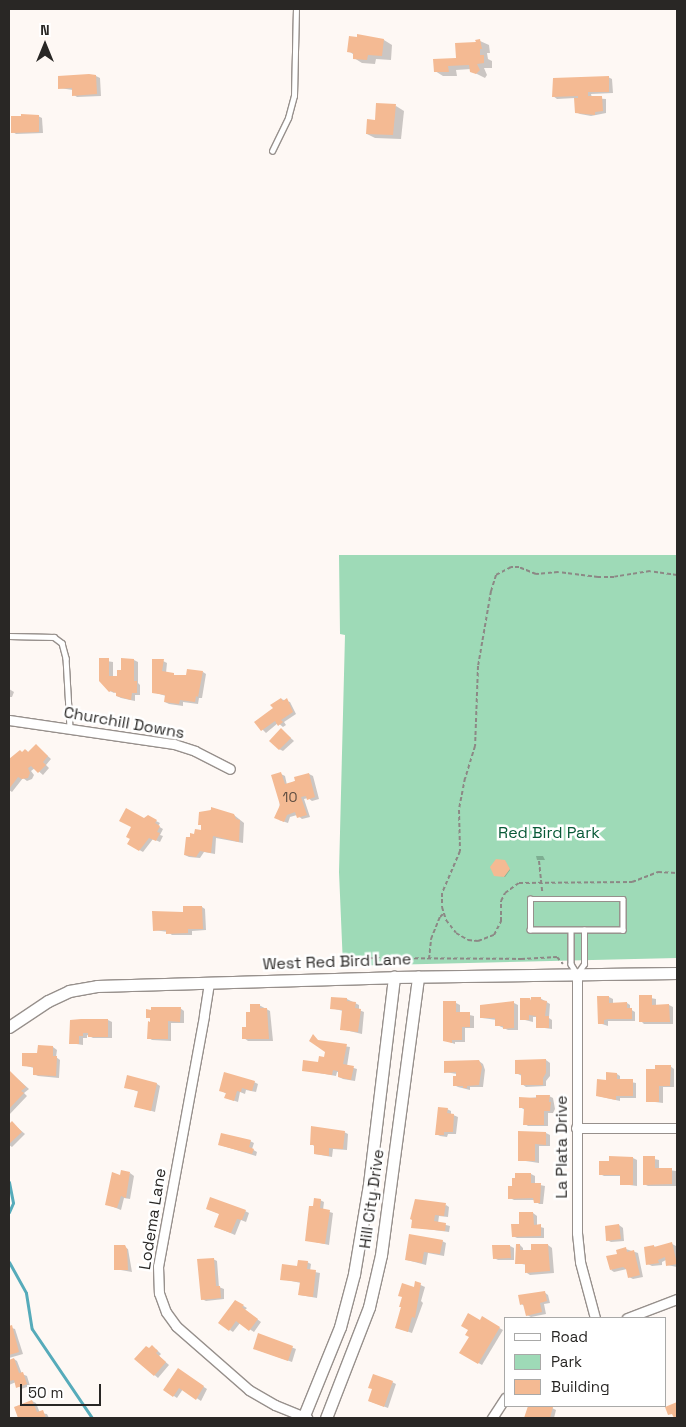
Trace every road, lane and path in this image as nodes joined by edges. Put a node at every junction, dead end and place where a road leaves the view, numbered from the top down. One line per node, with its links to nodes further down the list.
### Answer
1 (296, 9): 2 (lane)
2 (272, 151)
3 (677, 575): 12 (path)
4 (9, 636): 6 (lane)
5 (9, 720): 6 (street, Churchill Downs)
6 (70, 728): 7 (street, Churchill Downs)
7 (230, 769)
8 (539, 862): 10 (path)
9 (677, 873): 10 (path)
10 (542, 881): 11 (path); 12 (path)
11 (542, 899): 13 (lane); 14 (lane)
12 (444, 913): 16 (path)
13 (572, 930): 14 (lane); 19 (lane)
14 (584, 930): 19 (lane)
15 (343, 958): 16 (path)
16 (429, 959): 17 (path)
17 (564, 964)
18 (677, 973): 19 (street, West Red Bird Lane)
19 (577, 974): 21 (street, West Red Bird Lane); 24 (street, La Plata Drive)
20 (394, 976): 21 (street, West Red Bird Lane); 22 (street, West Red Bird Lane); 26 (street, Hill City Drive)
21 (418, 976): 27 (street, Hill City Drive)
22 (208, 983): 23 (street, West Red Bird Lane); 32 (street, Lodema Lane)
23 (9, 1027)
24 (576, 1128): 25 (street); 29 (street, La Plata Drive)
25 (677, 1128)
26 (369, 1184): 27 (street); 32 (street, Hill City Drive)
27 (390, 1186): 33 (street, Hill City Drive)
28 (677, 1299): 30 (street)
29 (595, 1317)
30 (630, 1317)
31 (503, 1401): 34 (street)
32 (305, 1418)
33 (326, 1418)
34 (492, 1418)

